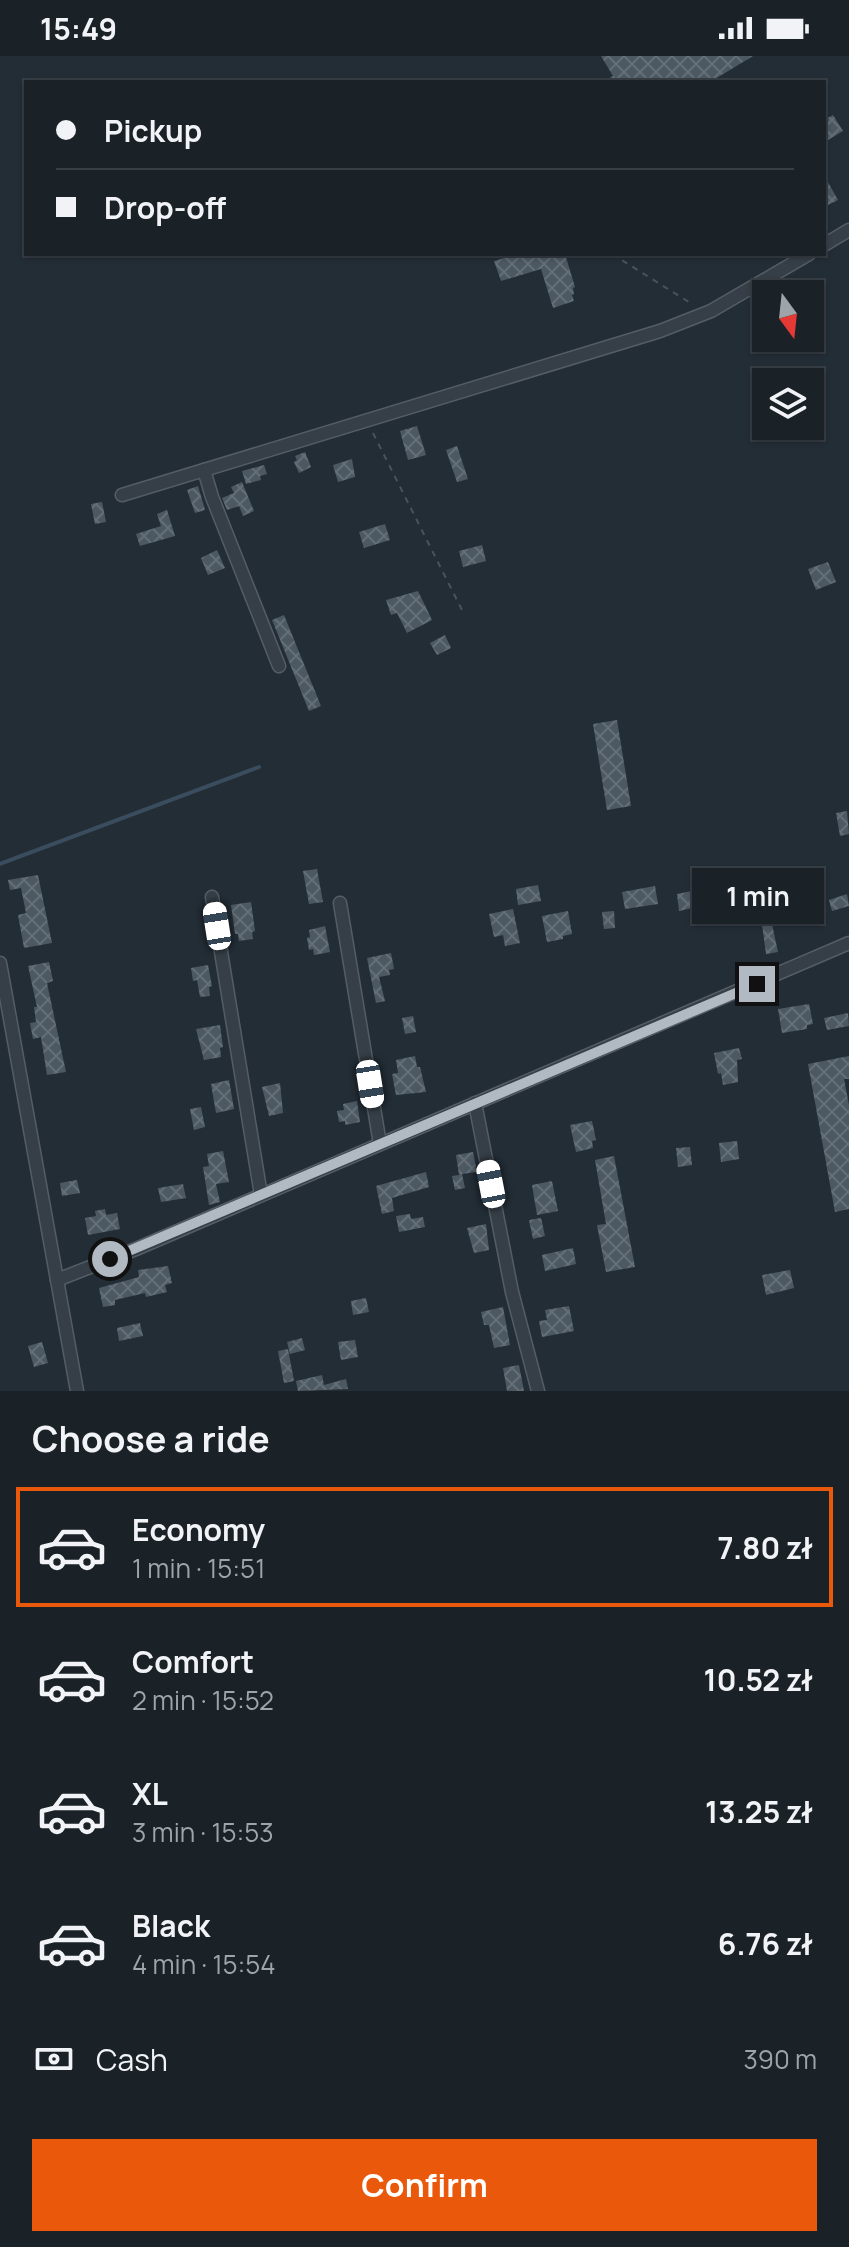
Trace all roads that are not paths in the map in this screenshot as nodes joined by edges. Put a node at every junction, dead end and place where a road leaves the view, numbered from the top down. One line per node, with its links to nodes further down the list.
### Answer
1 (849, 230): 2 (street)
2 (826, 244)
3 (806, 256): 4 (street)
4 (204, 470): 5 (street); 6 (street)
5 (122, 495)
6 (279, 666)
7 (212, 897): 13 (street)
8 (340, 903): 12 (street)
9 (849, 943): 11 (street)
10 (0, 963): 14 (street)
11 (475, 1103): 12 (street); 16 (street)
12 (380, 1144): 13 (street)
13 (261, 1195): 14 (street)
14 (57, 1280): 15 (street)
15 (77, 1391)
16 (538, 1391)

